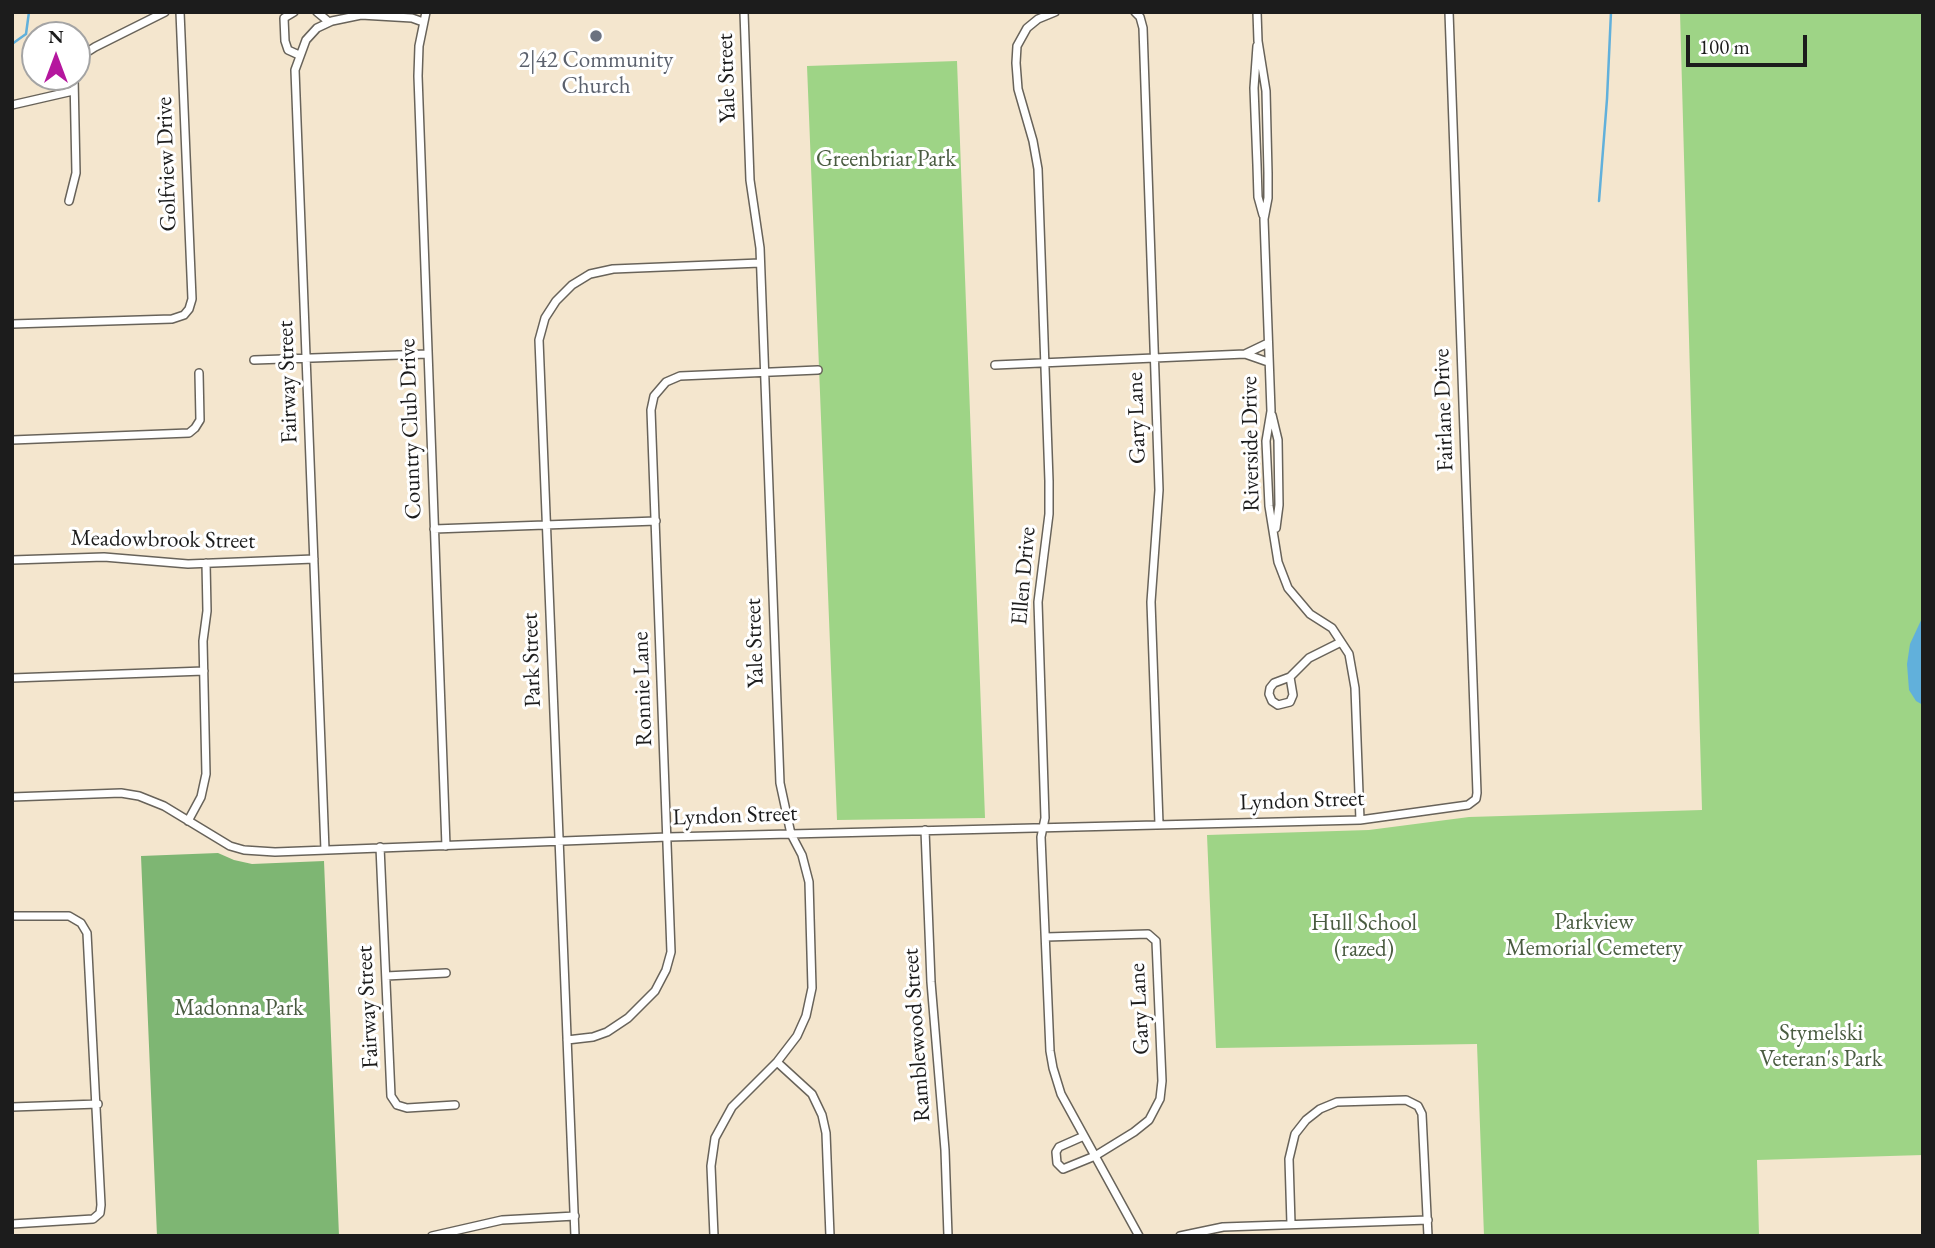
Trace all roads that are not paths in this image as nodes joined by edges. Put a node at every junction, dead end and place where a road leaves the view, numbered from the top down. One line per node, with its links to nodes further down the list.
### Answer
1 (165, 12): 13 (street)
2 (180, 12): 19 (street, Golfview Drive)
3 (294, 12): 14 (street)
4 (317, 12): 11 (street)
5 (426, 12): 12 (street, Country Club Drive)
6 (744, 12): 18 (street, Yale Street)
7 (1055, 12): 26 (street, Ellen Drive)
8 (1136, 12): 24 (street, Gary Lane)
9 (1257, 12): 20 (street, Riverside Drive)
10 (1449, 12): 44 (street, Fairlane Drive)
11 (329, 22): 12 (street); 14 (street, Fairway Street)
12 (423, 22): 21 (street, Country Club Drive)
13 (91, 50)
14 (299, 55): 23 (street, Fairway Street)
15 (73, 91): 16 (street); 17 (street)
16 (12, 105)
17 (69, 201)
18 (760, 263): 30 (street, Yale Street); 34 (street, Park Street)
19 (12, 324)
20 (1268, 344): 22 (street); 27 (street, Riverside Drive)
21 (428, 354): 23 (street); 35 (street, Country Club Drive)
22 (1245, 354): 24 (street); 27 (street)
23 (307, 357): 25 (street); 36 (street, Fairway Street)
24 (1155, 359): 26 (street); 47 (street, Gary Lane)
25 (254, 360)
26 (1045, 362): 28 (street); 48 (street, Ellen Drive)
27 (1268, 362): 39 (street, Riverside Drive)
28 (995, 365)
29 (818, 370): 30 (street, Ronnie Lane)
30 (765, 372): 33 (street, Ronnie Lane); 50 (street, Yale Street)
31 (199, 373): 32 (street)
32 (12, 440)
33 (656, 521): 34 (street); 51 (street, Ronnie Lane)
34 (546, 525): 35 (street); 52 (street, Park Street)
35 (434, 529): 53 (street, Country Club Drive)
36 (314, 559): 38 (street, Meadowbrook Street); 55 (street, Fairway Street)
37 (12, 560): 38 (street, Meadowbrook Street)
38 (206, 563): 40 (street)
39 (1341, 642): 41 (street); 45 (street, Riverside Drive)
40 (204, 671): 42 (street); 46 (street)
41 (1290, 677)
42 (12, 678)
43 (12, 797): 46 (street, Lyndon Street)
44 (1471, 803): 45 (street, Lyndon Street)
45 (1360, 820): 47 (street, Lyndon Street)
46 (188, 821): 55 (street, Lyndon Street)
47 (1159, 824): 48 (street, Lyndon Street)
48 (1043, 828): 49 (street, Lyndon Street); 57 (street, Ellen Drive)
49 (925, 830): 50 (street, Lyndon Street); 75 (street, Ramblewood Street)
50 (791, 834): 51 (street, Lyndon Street); 61 (street, Yale Street)
51 (668, 837): 52 (street, Lyndon Street); 60 (street, Ronnie Lane)
52 (559, 841): 53 (street, Lyndon Street); 60 (street, Park Street)
53 (446, 846): 54 (street, Lyndon Street)
54 (380, 847): 55 (street, Lyndon Street); 59 (street, Fairway Street)
55 (325, 850)
56 (12, 916): 62 (street)
57 (1045, 937): 65 (street, Ellen Drive); 66 (street, Gary Lane)
58 (446, 973): 59 (street)
59 (386, 976): 63 (street, Fairway Street)
60 (567, 1040): 67 (street, Park Street)
61 (777, 1062): 73 (street, Yale Street); 74 (street)
62 (97, 1104): 64 (street); 69 (street)
63 (455, 1105)
64 (12, 1107)
65 (1084, 1136): 66 (street, Ellen Drive); 66 (street)
66 (1095, 1156): 76 (street, Ellen Drive)
67 (575, 1216): 71 (street); 72 (street, Park Street)
68 (1428, 1220): 70 (street); 70 (street); 78 (street)
69 (12, 1224)
70 (1291, 1224): 77 (street)
71 (432, 1236)
72 (575, 1236)
73 (714, 1236)
74 (830, 1236)
75 (948, 1236)
76 (1139, 1236)
77 (1180, 1236)
78 (1428, 1236)

